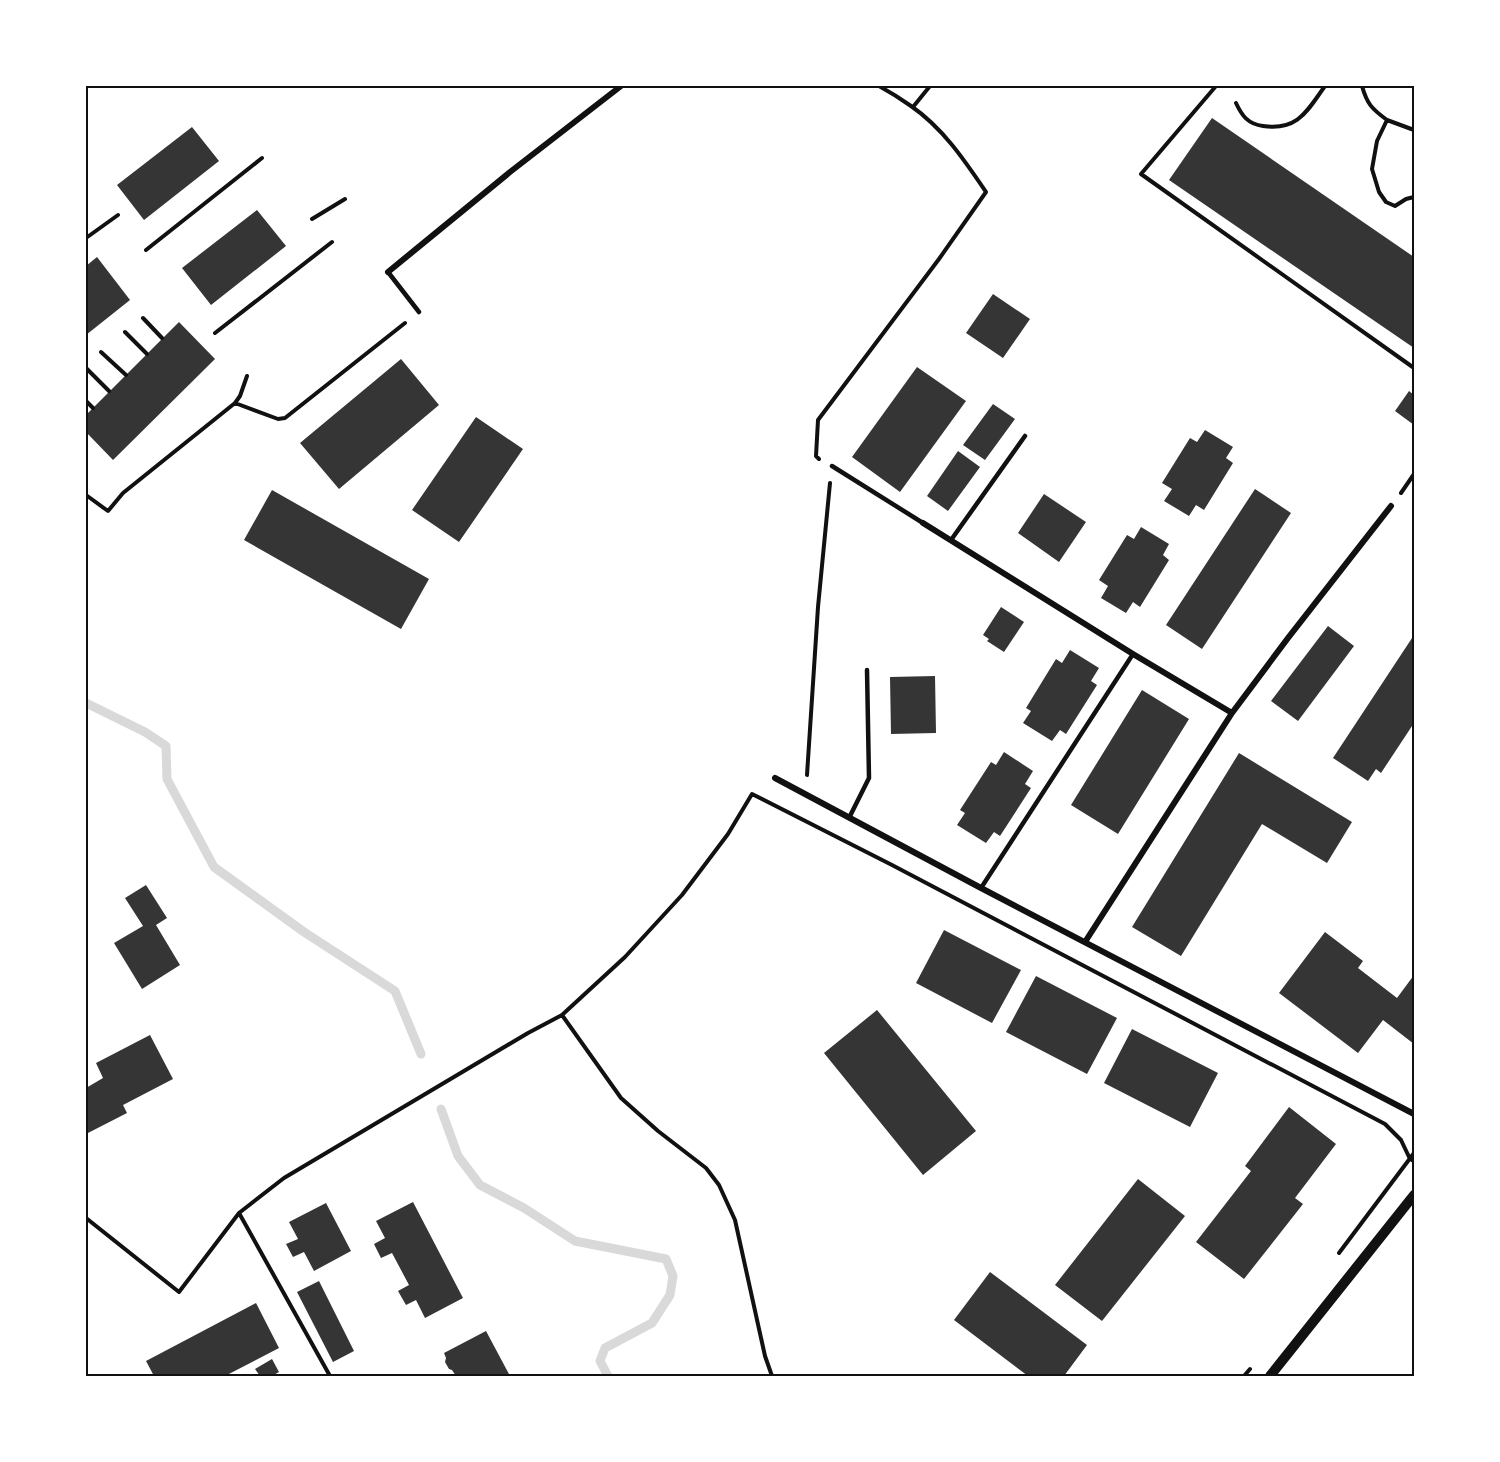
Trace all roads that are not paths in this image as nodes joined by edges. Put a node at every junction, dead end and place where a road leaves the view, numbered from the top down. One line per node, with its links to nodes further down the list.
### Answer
1 (621, 86): 2 (street)
2 (388, 272): 3 (lane)
3 (419, 312)
4 (1025, 436): 8 (lane)
5 (832, 466): 7 (lane)
6 (1391, 506): 11 (street)
7 (923, 523): 8 (street)
8 (951, 540): 9 (street)
9 (1133, 654): 11 (street); 14 (lane)
10 (867, 670): 13 (lane)
11 (1232, 712): 15 (street)
12 (775, 778): 13 (street)
13 (849, 818): 14 (street)
14 (981, 888): 15 (street)
15 (1085, 942): 16 (street)
16 (1414, 1114)
17 (1414, 1195): 18 (street)
18 (1270, 1377)

